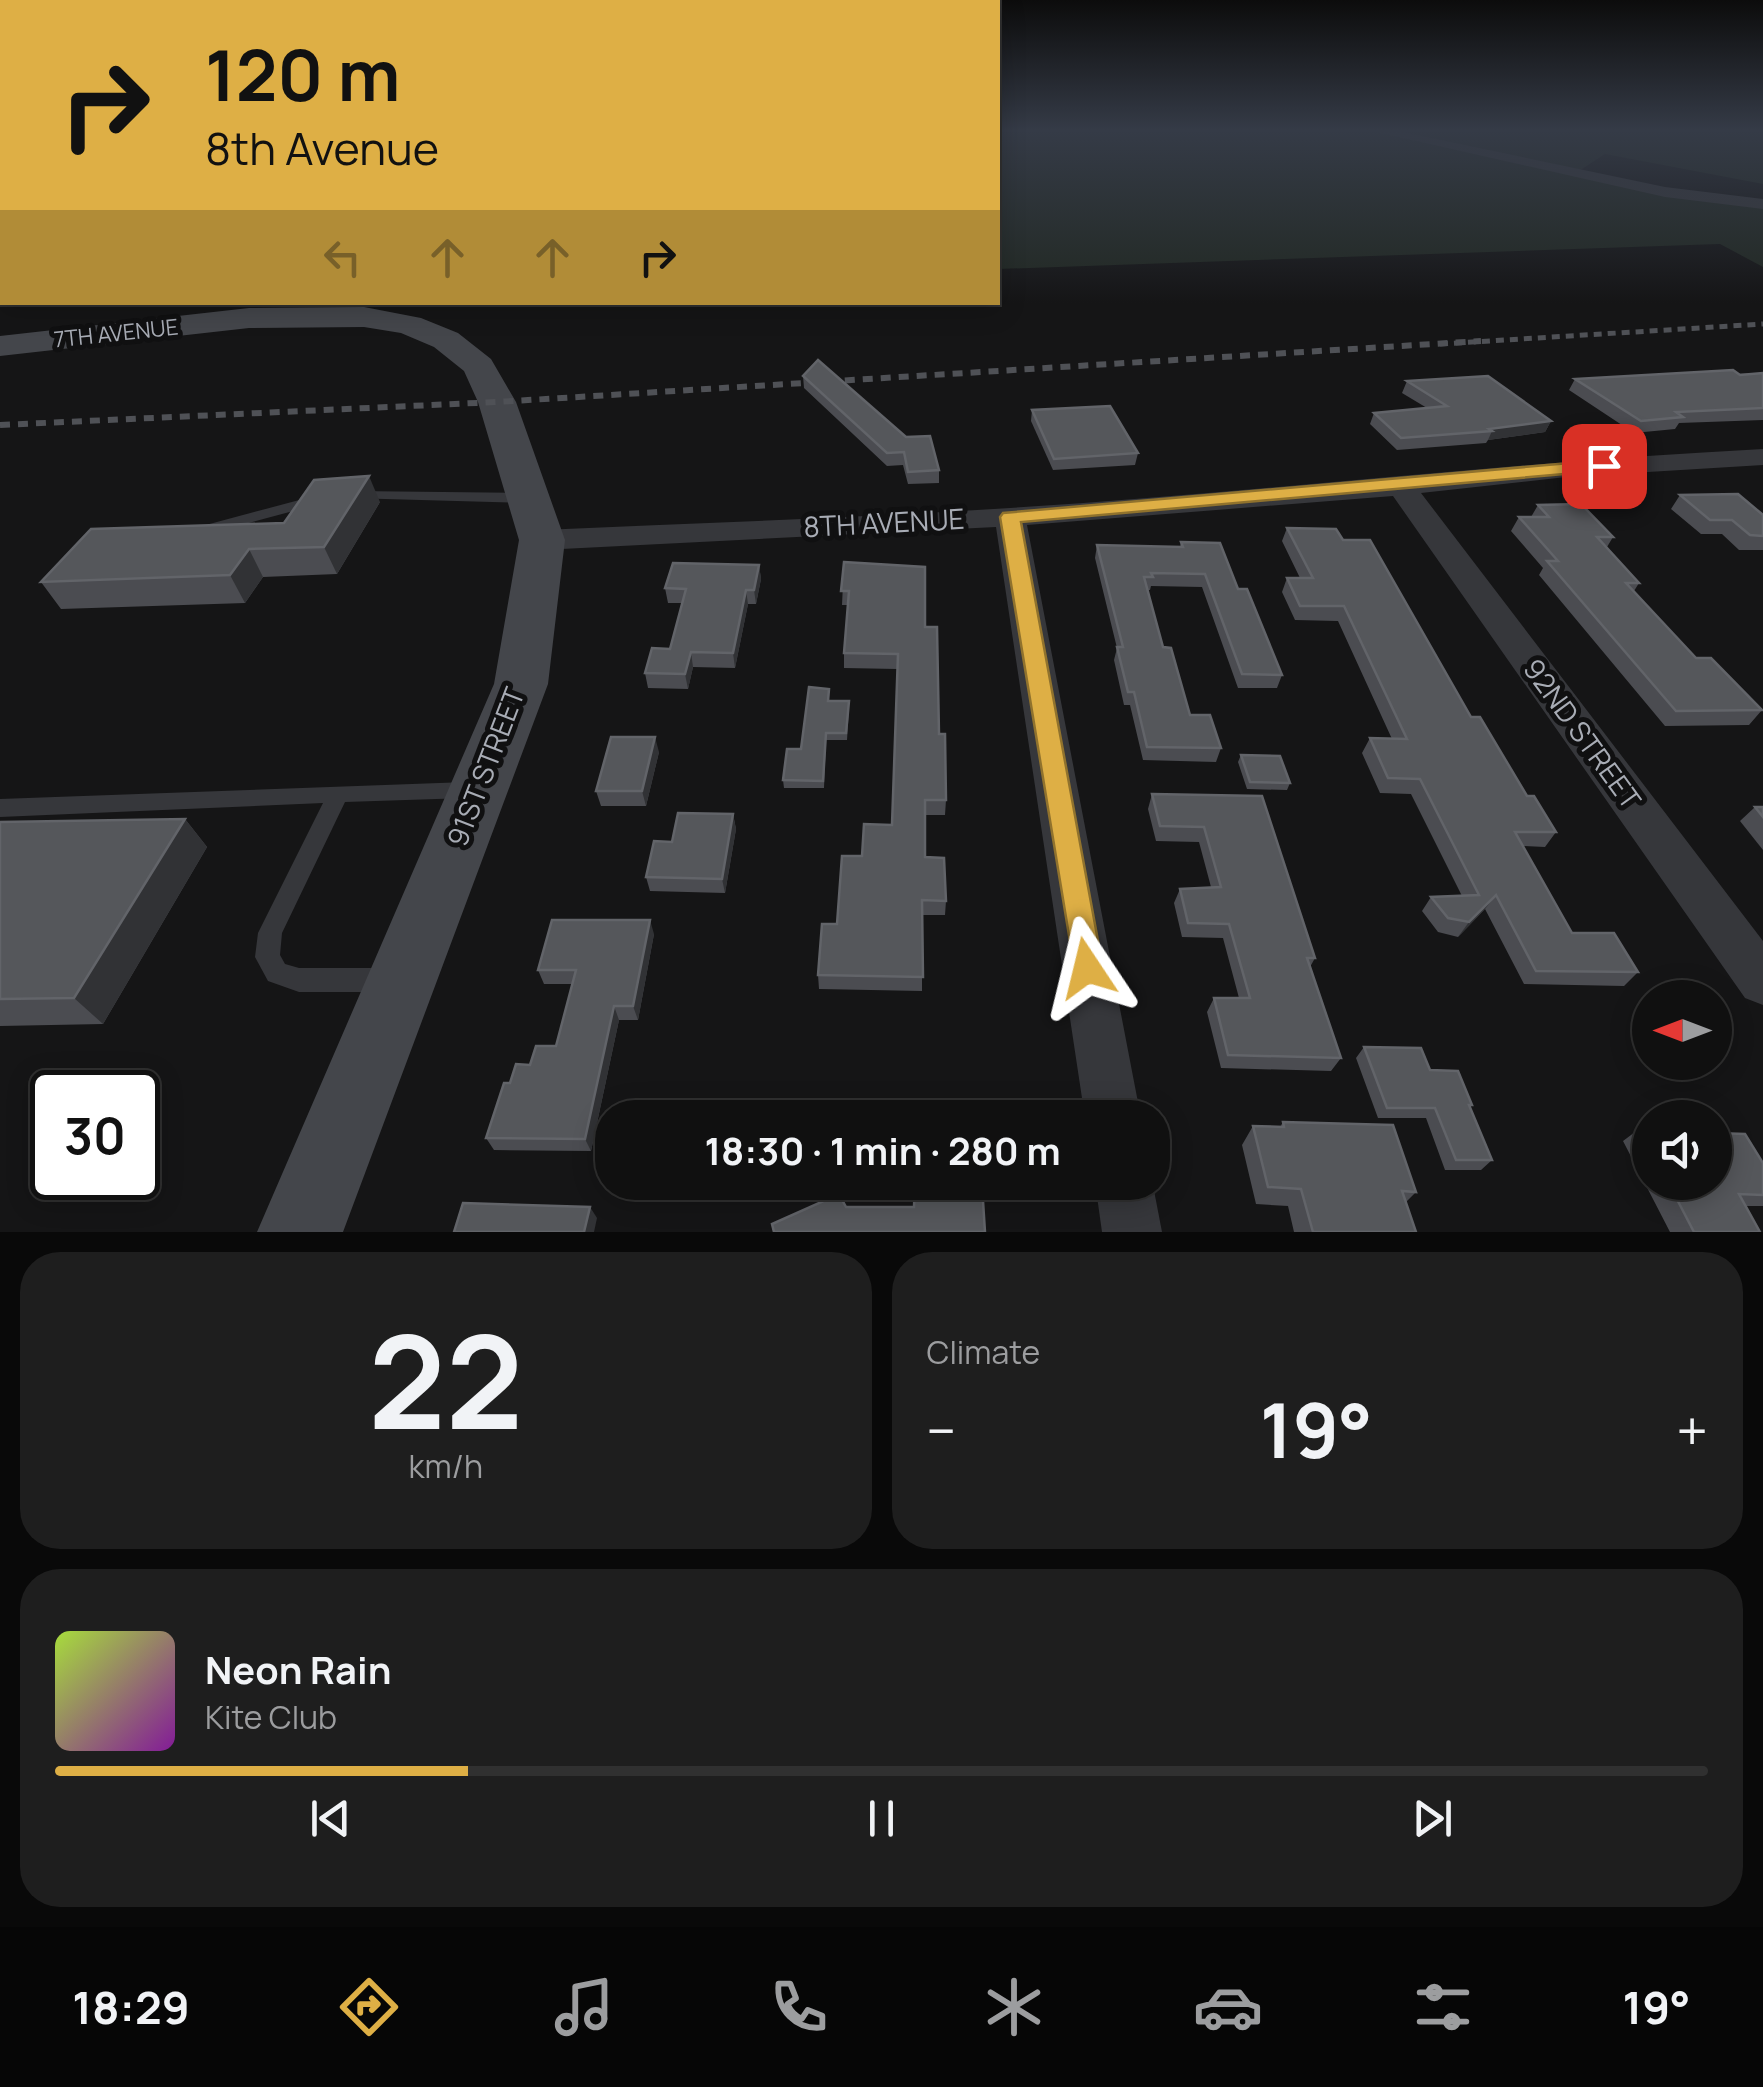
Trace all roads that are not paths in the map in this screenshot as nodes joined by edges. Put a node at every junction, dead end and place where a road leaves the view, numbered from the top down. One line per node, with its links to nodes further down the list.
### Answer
1 (1649, 188): 2 (street)
2 (1763, 202)
3 (292, 315): 4 (street, 7TH AVENUE); 8 (street, 91ST STREET)
4 (0, 346)
5 (1760, 459): 6 (street, 8TH AVENUE)
6 (1401, 486): 7 (street, 8TH AVENUE); 14 (street, 92ND STREET)
7 (1010, 517): 8 (street, 8TH AVENUE); 15 (street)
8 (535, 518): 9 (lane); 10 (street, 91ST STREET)
9 (196, 531)
10 (478, 790): 11 (lane); 13 (street, 91ST STREET)
11 (338, 794): 12 (lane); 13 (lane)
12 (0, 808)
13 (401, 980): 17 (street, 91ST STREET)
14 (1763, 981)
15 (1110, 1100)
16 (1127, 1200): 18 (street)
17 (300, 1232)
18 (1132, 1232)

